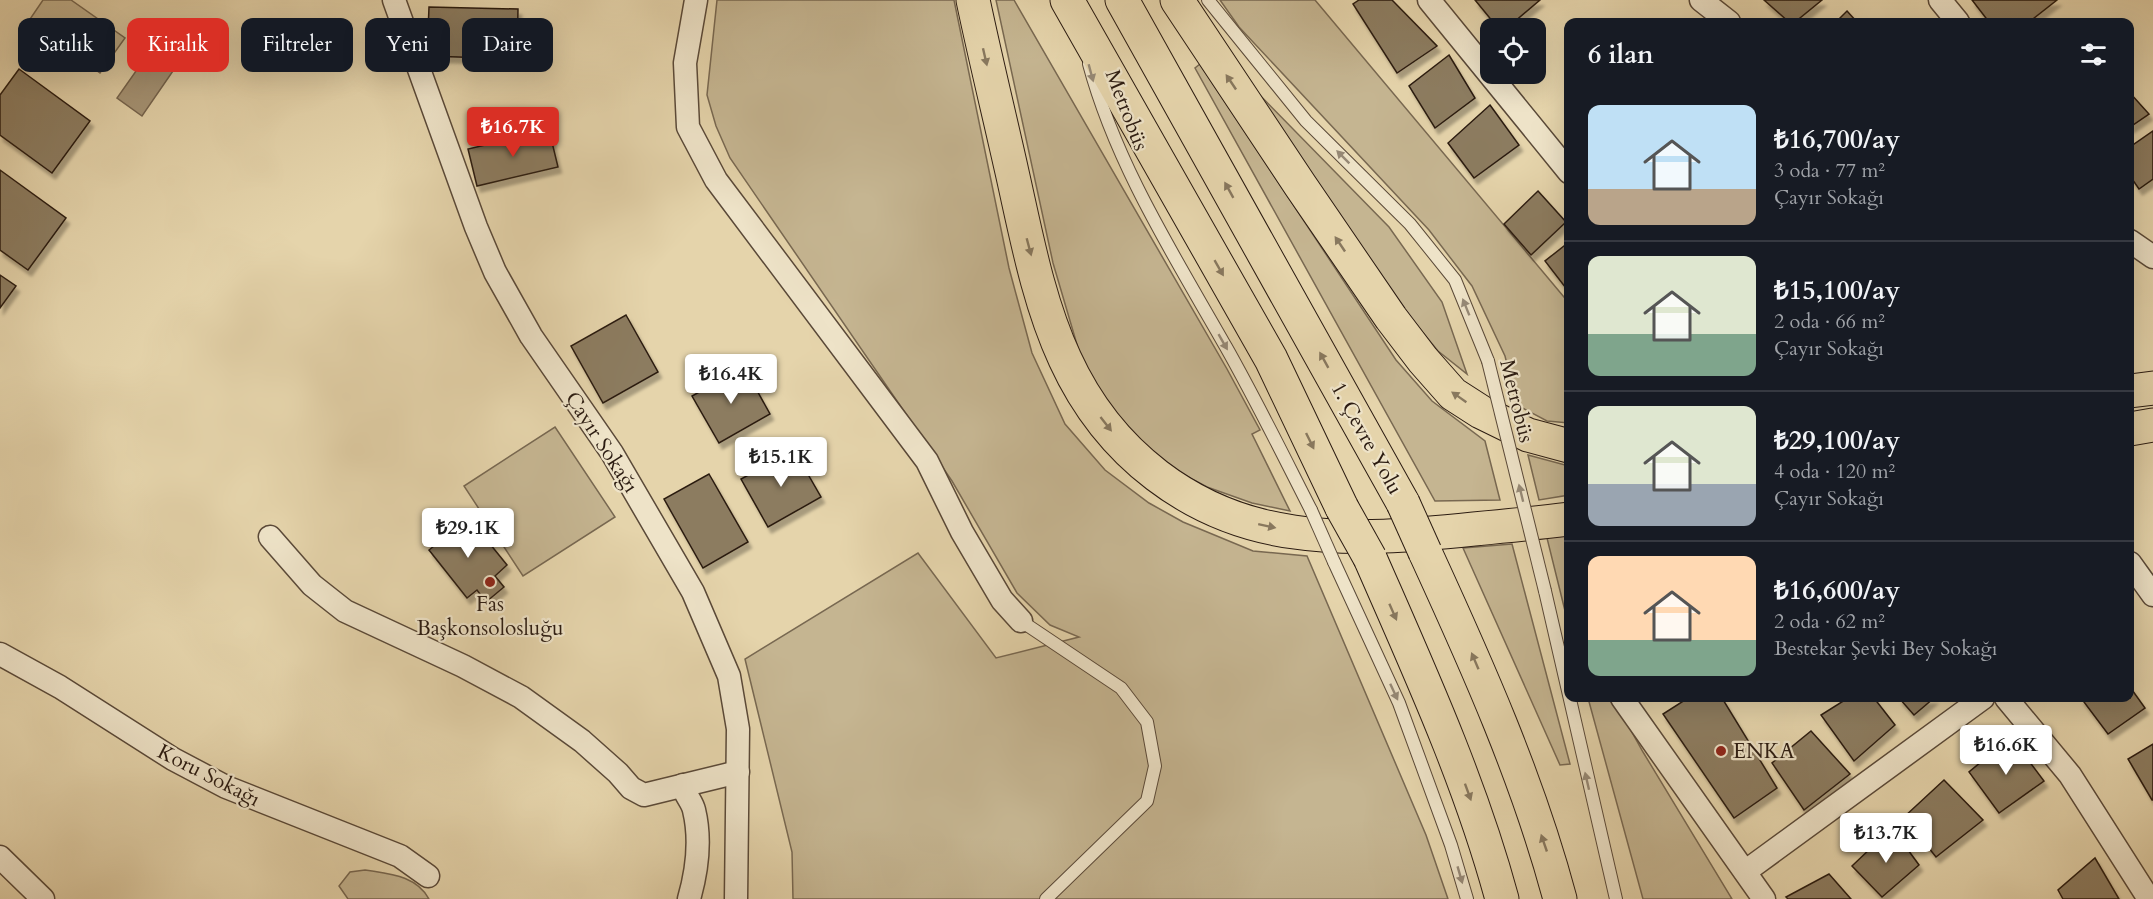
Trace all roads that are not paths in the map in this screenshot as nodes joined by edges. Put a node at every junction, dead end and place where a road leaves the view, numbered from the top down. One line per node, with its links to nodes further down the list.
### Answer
1 (394, 0): 33 (street, Çayır Sokağı)
2 (696, 0): 26 (street)
3 (973, 0): 22 (highway, one-way to 22)
4 (1122, 0): 44 (highway, 1. Çevre Yolu, one-way to 4, bridge)
5 (1177, 0): 20 (highway, one-way to 5)
6 (1208, 0): 28 (lane, Metrobüs, one-way to 6, bridge)
7 (1429, 0): 13 (street)
8 (1701, 0): 11 (street)
9 (1940, 0): 12 (street)
10 (1071, 8): 21 (highway, one-way to 21)
11 (1724, 18)
12 (1955, 18)
13 (1564, 166)
14 (2134, 245): 15 (street)
15 (2153, 257)
16 (2153, 387): 17 (highway)
17 (2134, 390)
18 (2153, 425): 19 (highway)
19 (2134, 428)
20 (1564, 446)
21 (1326, 508): 42 (lane, one-way to 42, bridge); 43 (highway, one-way to 43, bridge)
22 (1564, 519)
23 (270, 537): 34 (street)
24 (2134, 569): 25 (street)
25 (2153, 595)
26 (1021, 621): 41 (lane)
27 (0, 654): 37 (street, Koru Sokağı)
28 (1564, 673)
29 (1571, 702): 45 (lane, Metrobüs, one-way to 29, bridge)
30 (1625, 702): 36 (street)
31 (1978, 702): 36 (street)
32 (2009, 702): 47 (street)
33 (738, 772): 34 (street); 40 (street, Çayır Sokağı)
34 (683, 785): 39 (street)
35 (0, 857): 38 (street)
36 (1746, 871): 46 (street)
37 (428, 876)
38 (43, 899)
39 (689, 899)
40 (736, 899)
41 (1046, 899)
42 (1467, 899)
43 (1502, 899)
44 (1560, 899)
45 (1616, 899)
46 (1764, 899)
47 (2149, 899)

